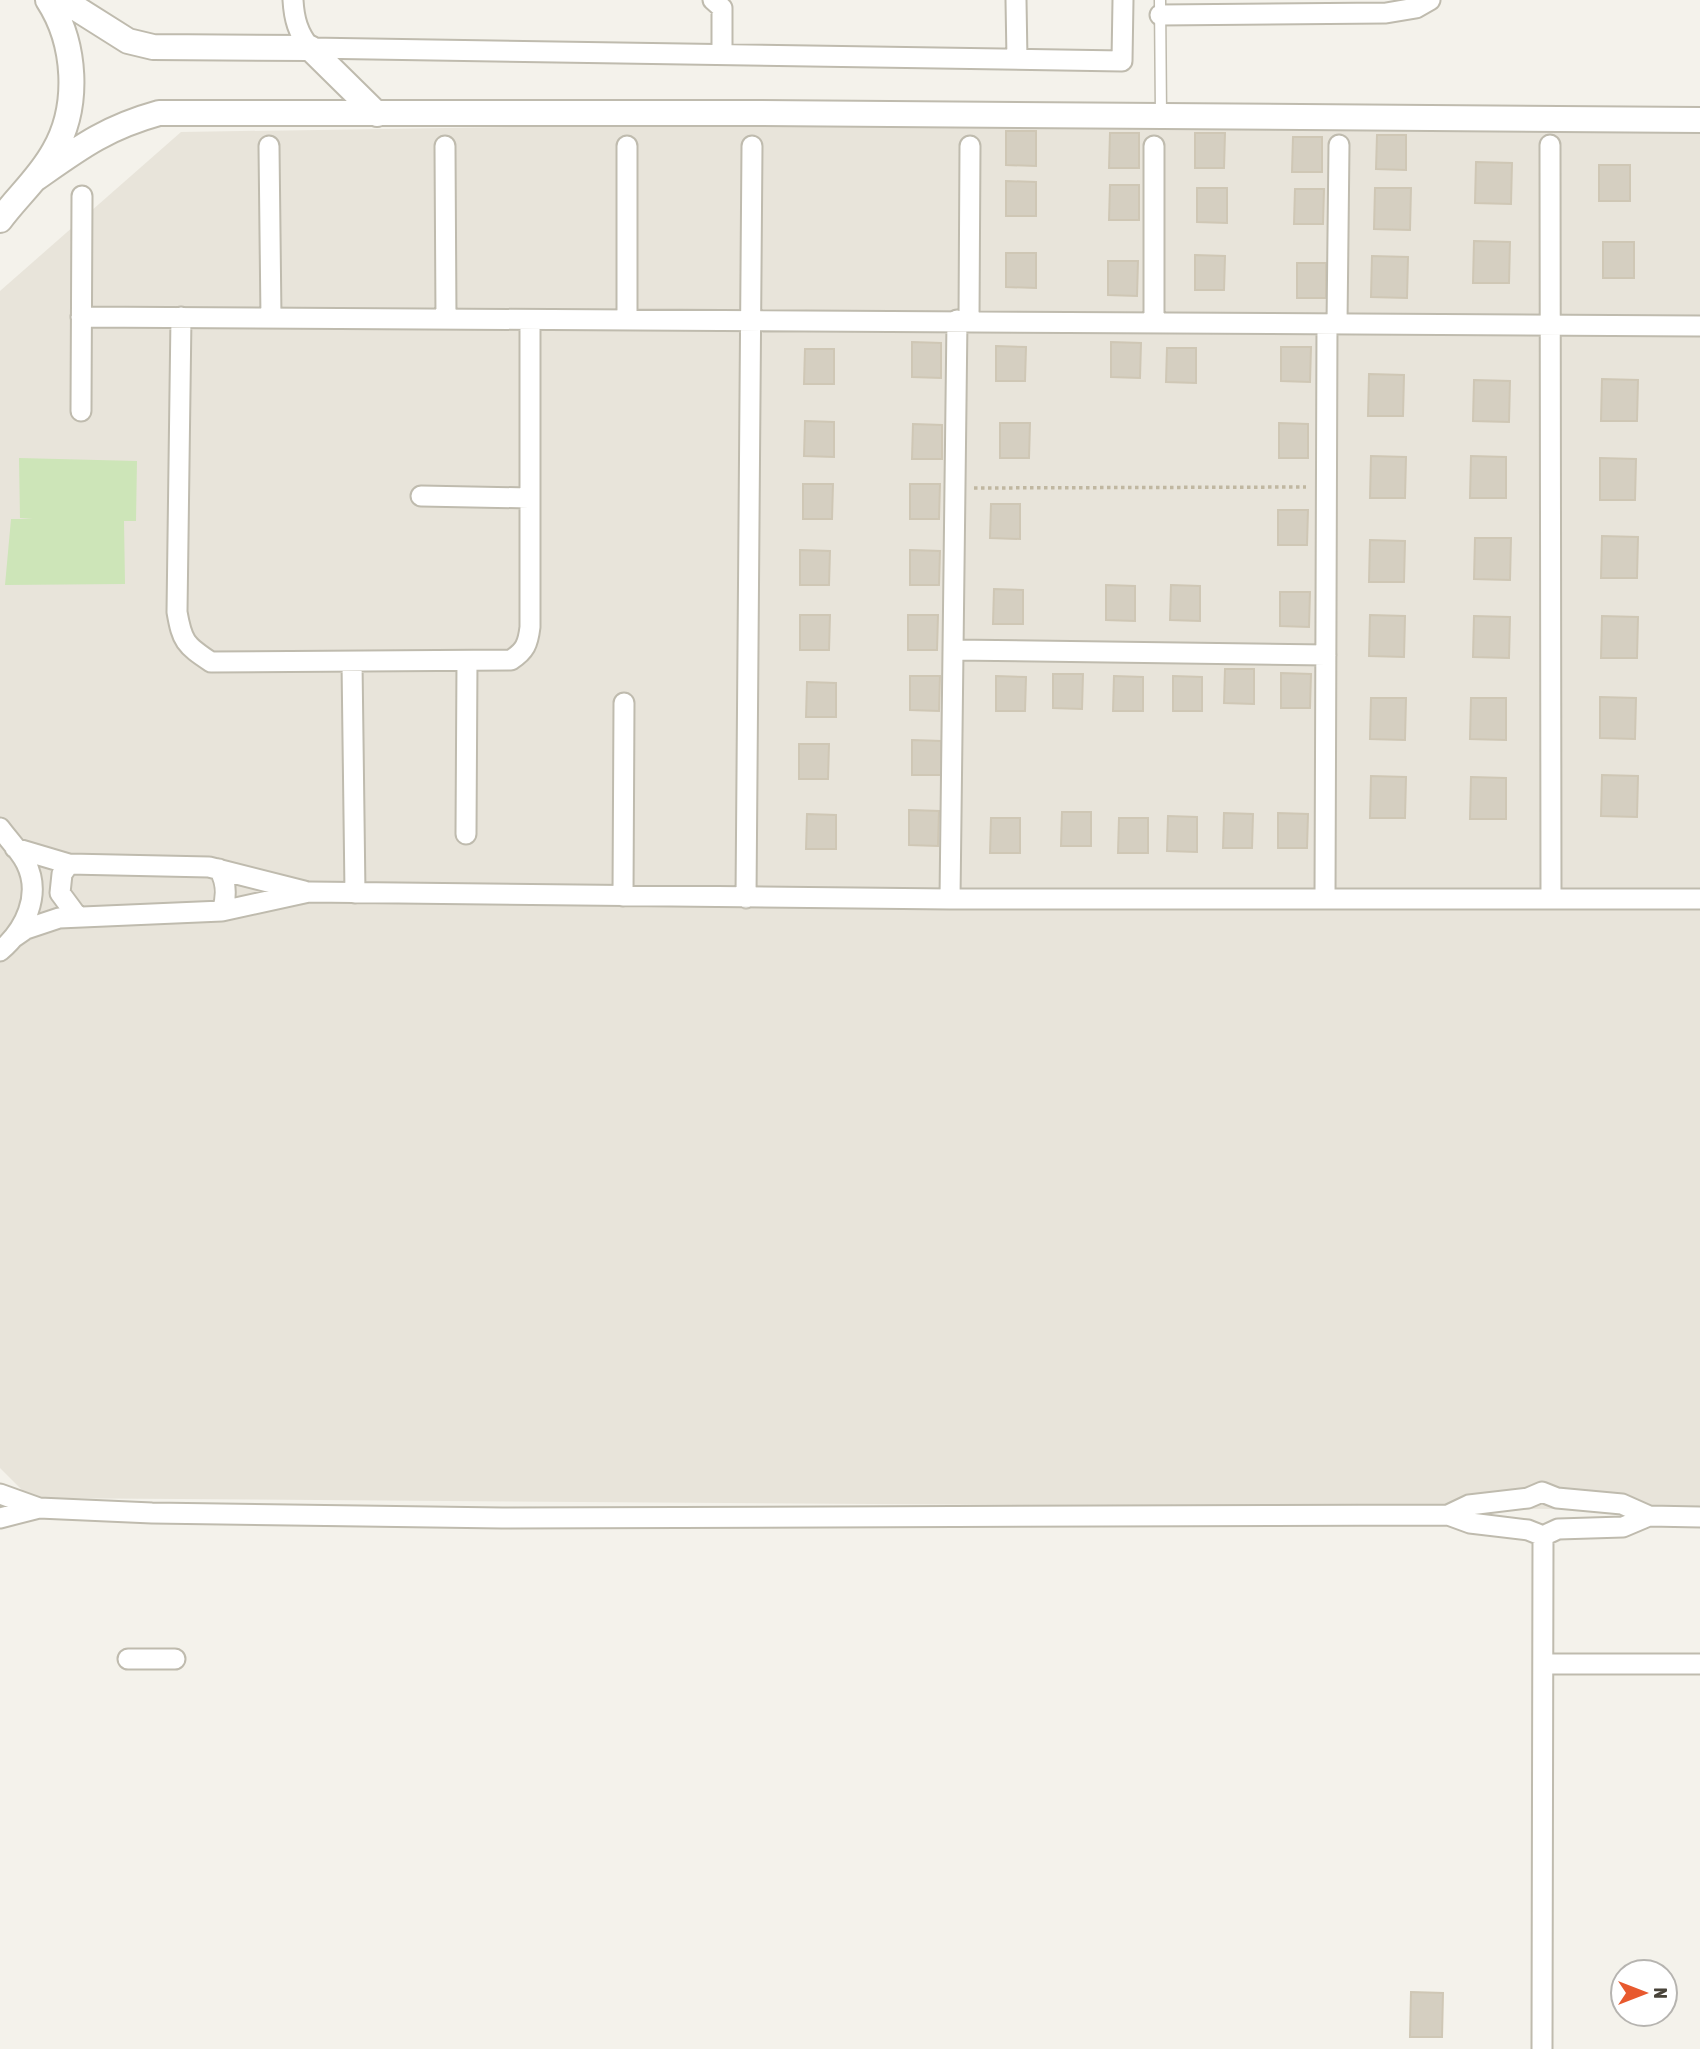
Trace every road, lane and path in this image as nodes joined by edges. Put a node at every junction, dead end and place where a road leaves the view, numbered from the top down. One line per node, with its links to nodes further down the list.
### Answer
1 (48, 0): 23 (street)
2 (63, 0): 9 (street)
3 (293, 0): 9 (street)
4 (1016, 0): 11 (street)
5 (1123, 0): 11 (street)
6 (1430, 0): 8 (street)
7 (723, 3): 10 (street)
8 (1160, 8): 13 (lane)
9 (310, 48): 10 (street); 12 (street)
10 (722, 55): 11 (street)
11 (1017, 59)
12 (377, 114): 13 (street); 23 (street)
13 (1161, 116): 14 (street)
14 (1700, 120)
15 (1339, 145): 36 (street)
16 (1550, 145): 37 (street)
17 (269, 146): 29 (street)
18 (446, 146): 30 (street)
19 (627, 146): 32 (street)
20 (752, 146): 34 (street)
21 (970, 146): 33 (street)
22 (1154, 146): 35 (street)
23 (35, 179): 25 (street)
24 (82, 196): 27 (street)
25 (8, 202): 26 (street)
26 (0, 220)
27 (81, 317): 28 (street); 39 (street)
28 (181, 317): 29 (street); 47 (street)
29 (271, 318): 30 (street)
30 (446, 319): 31 (street)
31 (530, 320): 32 (street); 43 (street)
32 (627, 320): 34 (street)
33 (963, 320): 34 (street); 35 (street); 41 (street)
34 (752, 321): 57 (street)
35 (1154, 323): 36 (street)
36 (1332, 324): 37 (street); 40 (street)
37 (1549, 324): 38 (street); 60 (street)
38 (1700, 326)
39 (81, 411)
40 (1326, 487): 41 (path); 45 (street)
41 (955, 488): 44 (street)
42 (421, 496): 43 (street)
43 (529, 498): 46 (street)
44 (953, 650): 45 (street); 58 (street)
45 (1326, 655): 59 (street)
46 (467, 660): 47 (street); 50 (street)
47 (352, 662): 55 (street)
48 (624, 703): 56 (street)
49 (0, 828): 51 (street)
50 (466, 834)
51 (15, 848): 52 (street); 64 (street)
52 (69, 863): 53 (street); 63 (street)
53 (219, 869): 54 (street); 62 (street)
54 (309, 892): 55 (street); 62 (street)
55 (355, 893): 56 (street)
56 (623, 896): 57 (street)
57 (746, 898): 58 (street)
58 (950, 899): 59 (street)
59 (1325, 899): 60 (street)
60 (1550, 899): 61 (street)
61 (1700, 899)
62 (222, 911): 63 (street)
63 (77, 916): 64 (street)
64 (6, 944)
65 (0, 1494): 68 (street)
66 (1528, 1498): 67 (street); 69 (street); 73 (street)
67 (1557, 1498): 70 (street); 73 (street)
68 (39, 1507): 69 (street); 72 (street)
69 (1448, 1515): 73 (street)
70 (1649, 1516): 71 (street); 73 (street)
71 (1700, 1517)
72 (0, 1518)
73 (1543, 1532): 76 (street)
74 (128, 1659): 75 (street)
75 (175, 1659)
76 (1543, 1664): 77 (street); 78 (street)
77 (1700, 1664)
78 (1542, 2049)

